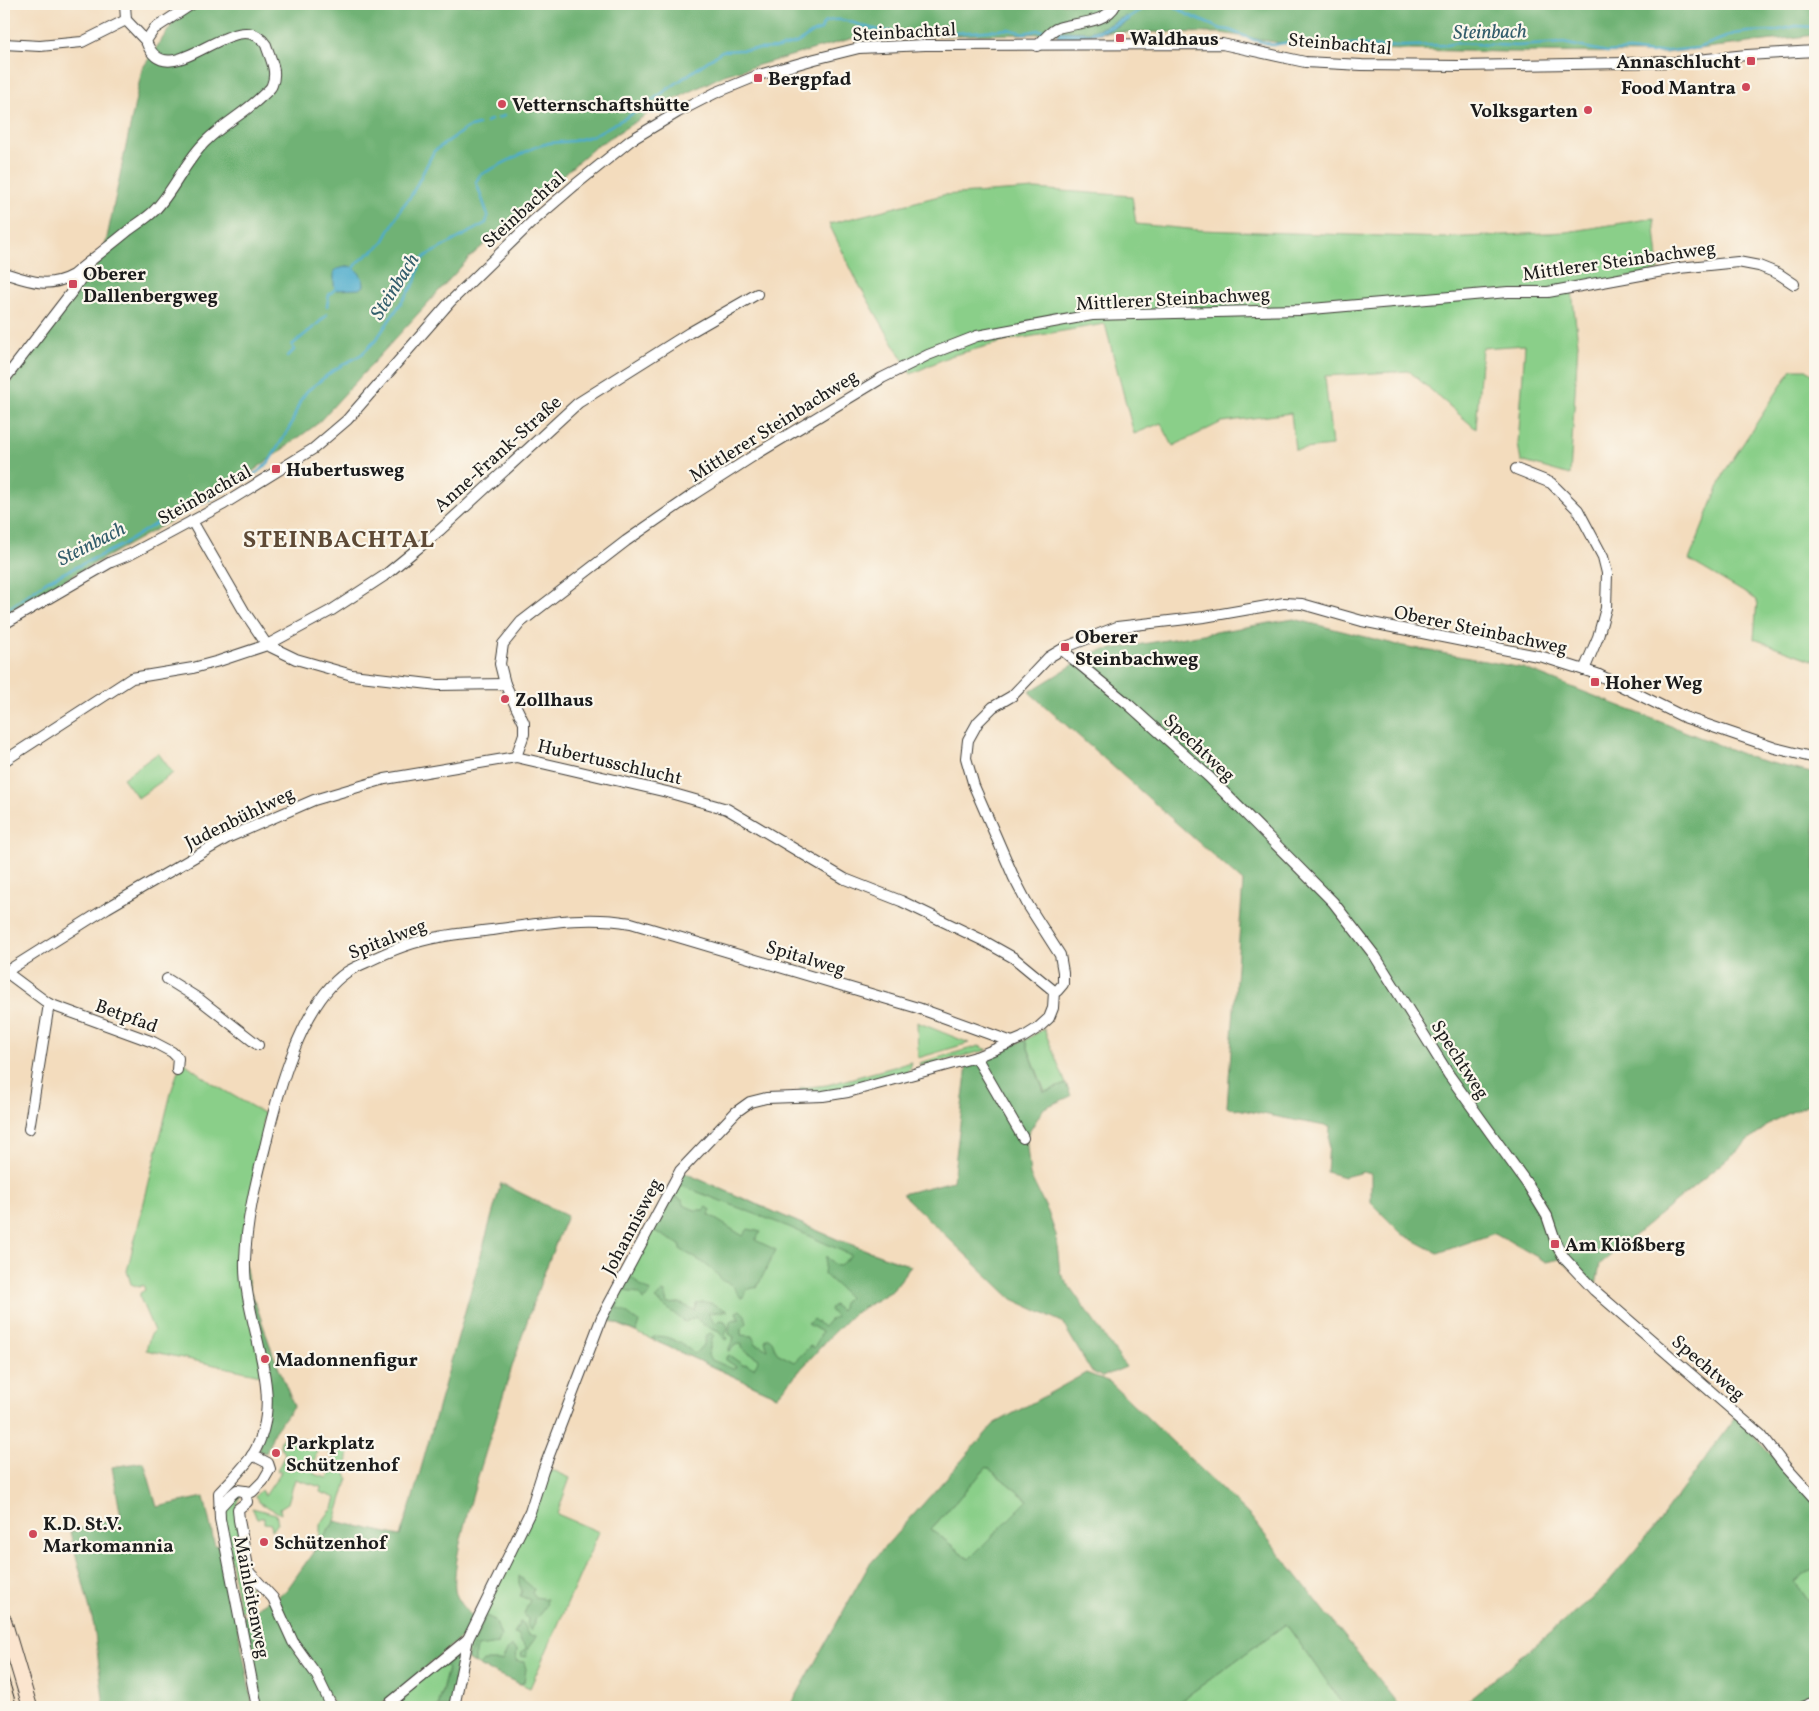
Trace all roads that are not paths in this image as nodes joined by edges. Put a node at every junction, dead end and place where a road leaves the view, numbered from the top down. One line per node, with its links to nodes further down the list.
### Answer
1 (125, 4): 4 (street)
2 (192, 4): 6 (street)
3 (1116, 4): 9 (street)
4 (126, 20): 6 (street); 8 (street)
5 (252, 24): 11 (street)
6 (146, 41): 7 (street)
7 (194, 41)
8 (4, 44)
9 (1037, 46): 10 (street, Steinbachtal); 17 (street, Steinbachtal)
10 (1815, 51)
11 (92, 259): 12 (street); 15 (street)
12 (4, 273)
13 (1794, 284): 22 (street, Mittlerer Steinbachweg)
14 (757, 294): 19 (street, Anne-Frank-Straße)
15 (5, 376)
16 (1516, 469): 21 (street)
17 (192, 521): 18 (street, Steinbachtal); 19 (street)
18 (4, 624)
19 (267, 645): 22 (street); 25 (street)
20 (1062, 650): 21 (street, Oberer Steinbachweg); 28 (street, Oberer Steinbachweg); 39 (street, Spechtweg)
21 (1584, 670): 24 (street, Oberer Steinbachweg)
22 (505, 684): 23 (street, Hubertusschlucht)
23 (516, 755): 26 (street, Judenbühlweg); 28 (street, Hubertusschlucht)
24 (1815, 758)
25 (4, 761)
26 (5, 972): 29 (street, Betpfad)
27 (167, 978): 31 (street)
28 (1054, 991): 30 (street, Johannisweg)
29 (49, 1004): 33 (street, Betpfad); 34 (street)
30 (1012, 1042): 32 (street, Johannisweg); 36 (street, Spitalweg)
31 (258, 1045)
32 (976, 1057): 35 (street); 42 (street, Johannisweg)
33 (177, 1070)
34 (29, 1129)
35 (1024, 1138)
36 (252, 1455): 37 (street); 38 (street, Spitalweg)
37 (245, 1491): 40 (street); 46 (street)
38 (219, 1493): 40 (street, Mainleitenweg)
39 (1815, 1498)
40 (219, 1508): 45 (street, Mainleitenweg)
41 (4, 1620): 44 (main road)
42 (468, 1639): 47 (street); 48 (street, Johannisweg)
43 (1815, 1702): 49 (street)
44 (30, 1707)
45 (257, 1707)
46 (332, 1707)
47 (385, 1707)
48 (454, 1707)
49 (1803, 1707)

